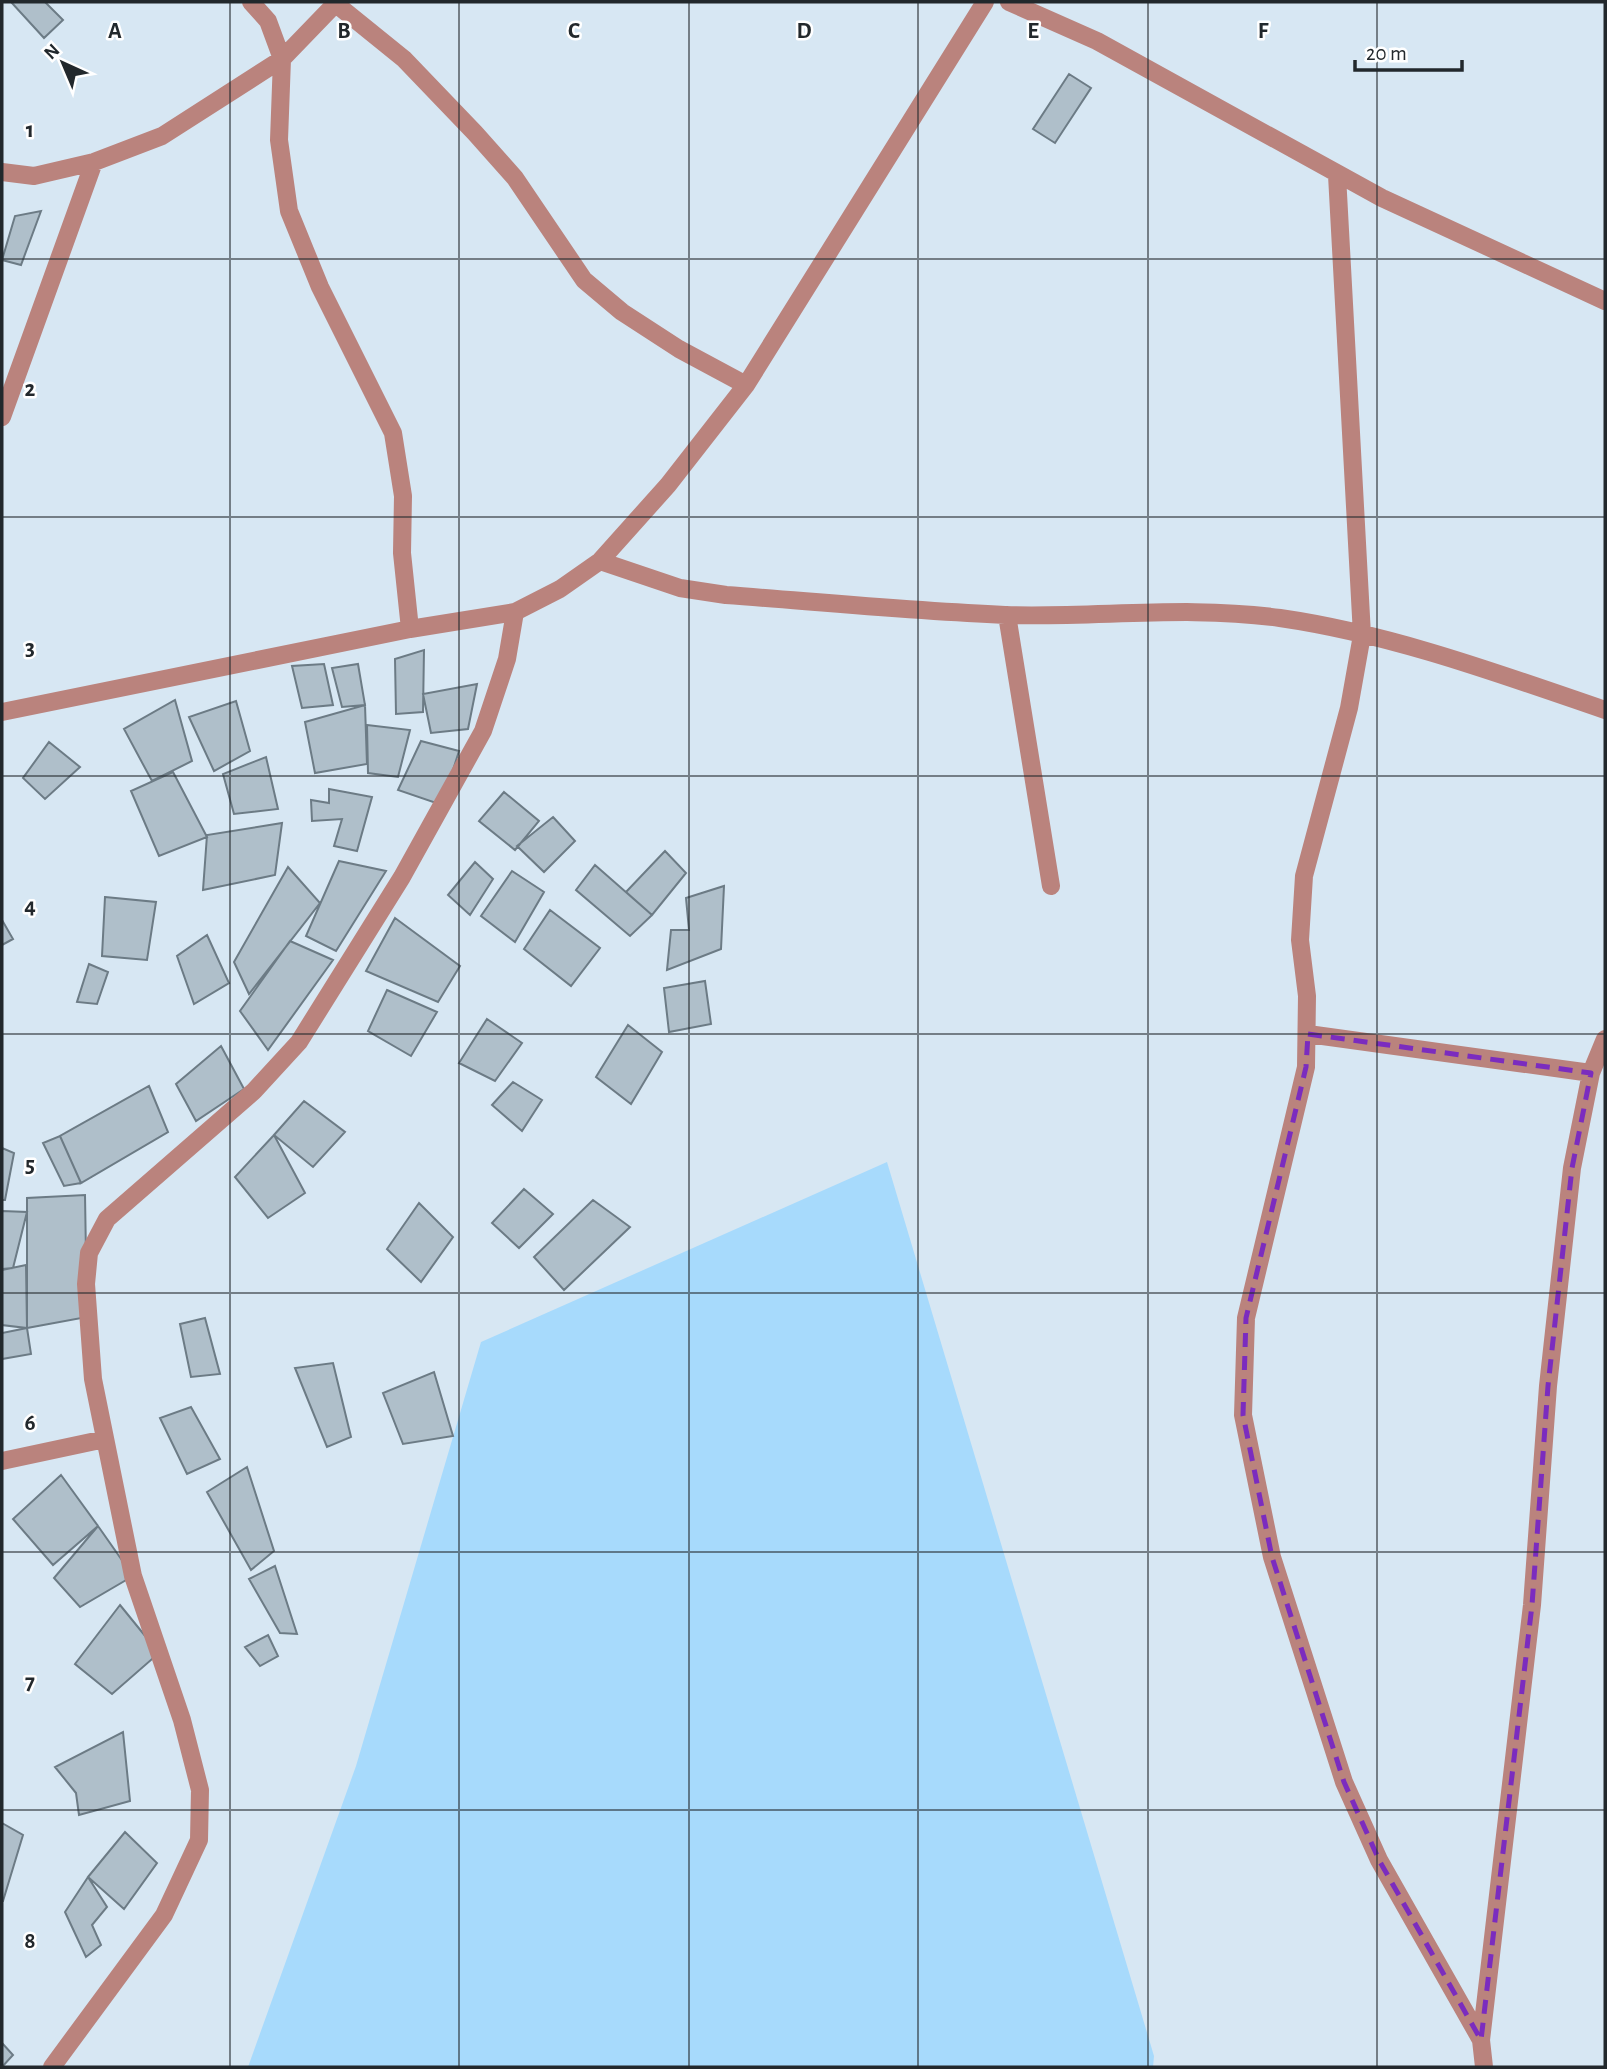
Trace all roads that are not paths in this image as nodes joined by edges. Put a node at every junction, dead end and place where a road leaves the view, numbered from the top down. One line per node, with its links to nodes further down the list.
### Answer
1 (251, 2): 5 (street)
2 (985, 2): 10 (street)
3 (1009, 2): 8 (street)
4 (336, 3): 5 (street); 10 (street)
5 (282, 59): 6 (street); 15 (street)
6 (94, 162): 7 (street); 11 (street)
7 (2, 172)
8 (1337, 175): 9 (street); 16 (street)
9 (1605, 301)
10 (746, 385): 12 (street)
11 (2, 417)
12 (600, 561): 13 (street); 14 (street)
13 (515, 612): 15 (street); 23 (street)
14 (1007, 615): 16 (street); 19 (street)
15 (410, 629): 18 (street)
16 (1362, 635): 17 (street); 20 (street)
17 (1605, 709)
18 (2, 712)
19 (1051, 886)
20 (1308, 1034): 22 (street); 25 (street)
21 (1605, 1039): 22 (street)
22 (1591, 1073): 25 (street)
23 (105, 1439): 24 (street); 26 (street)
24 (2, 1461)
25 (1482, 2040): 27 (street)
26 (52, 2067)
27 (1484, 2067)

